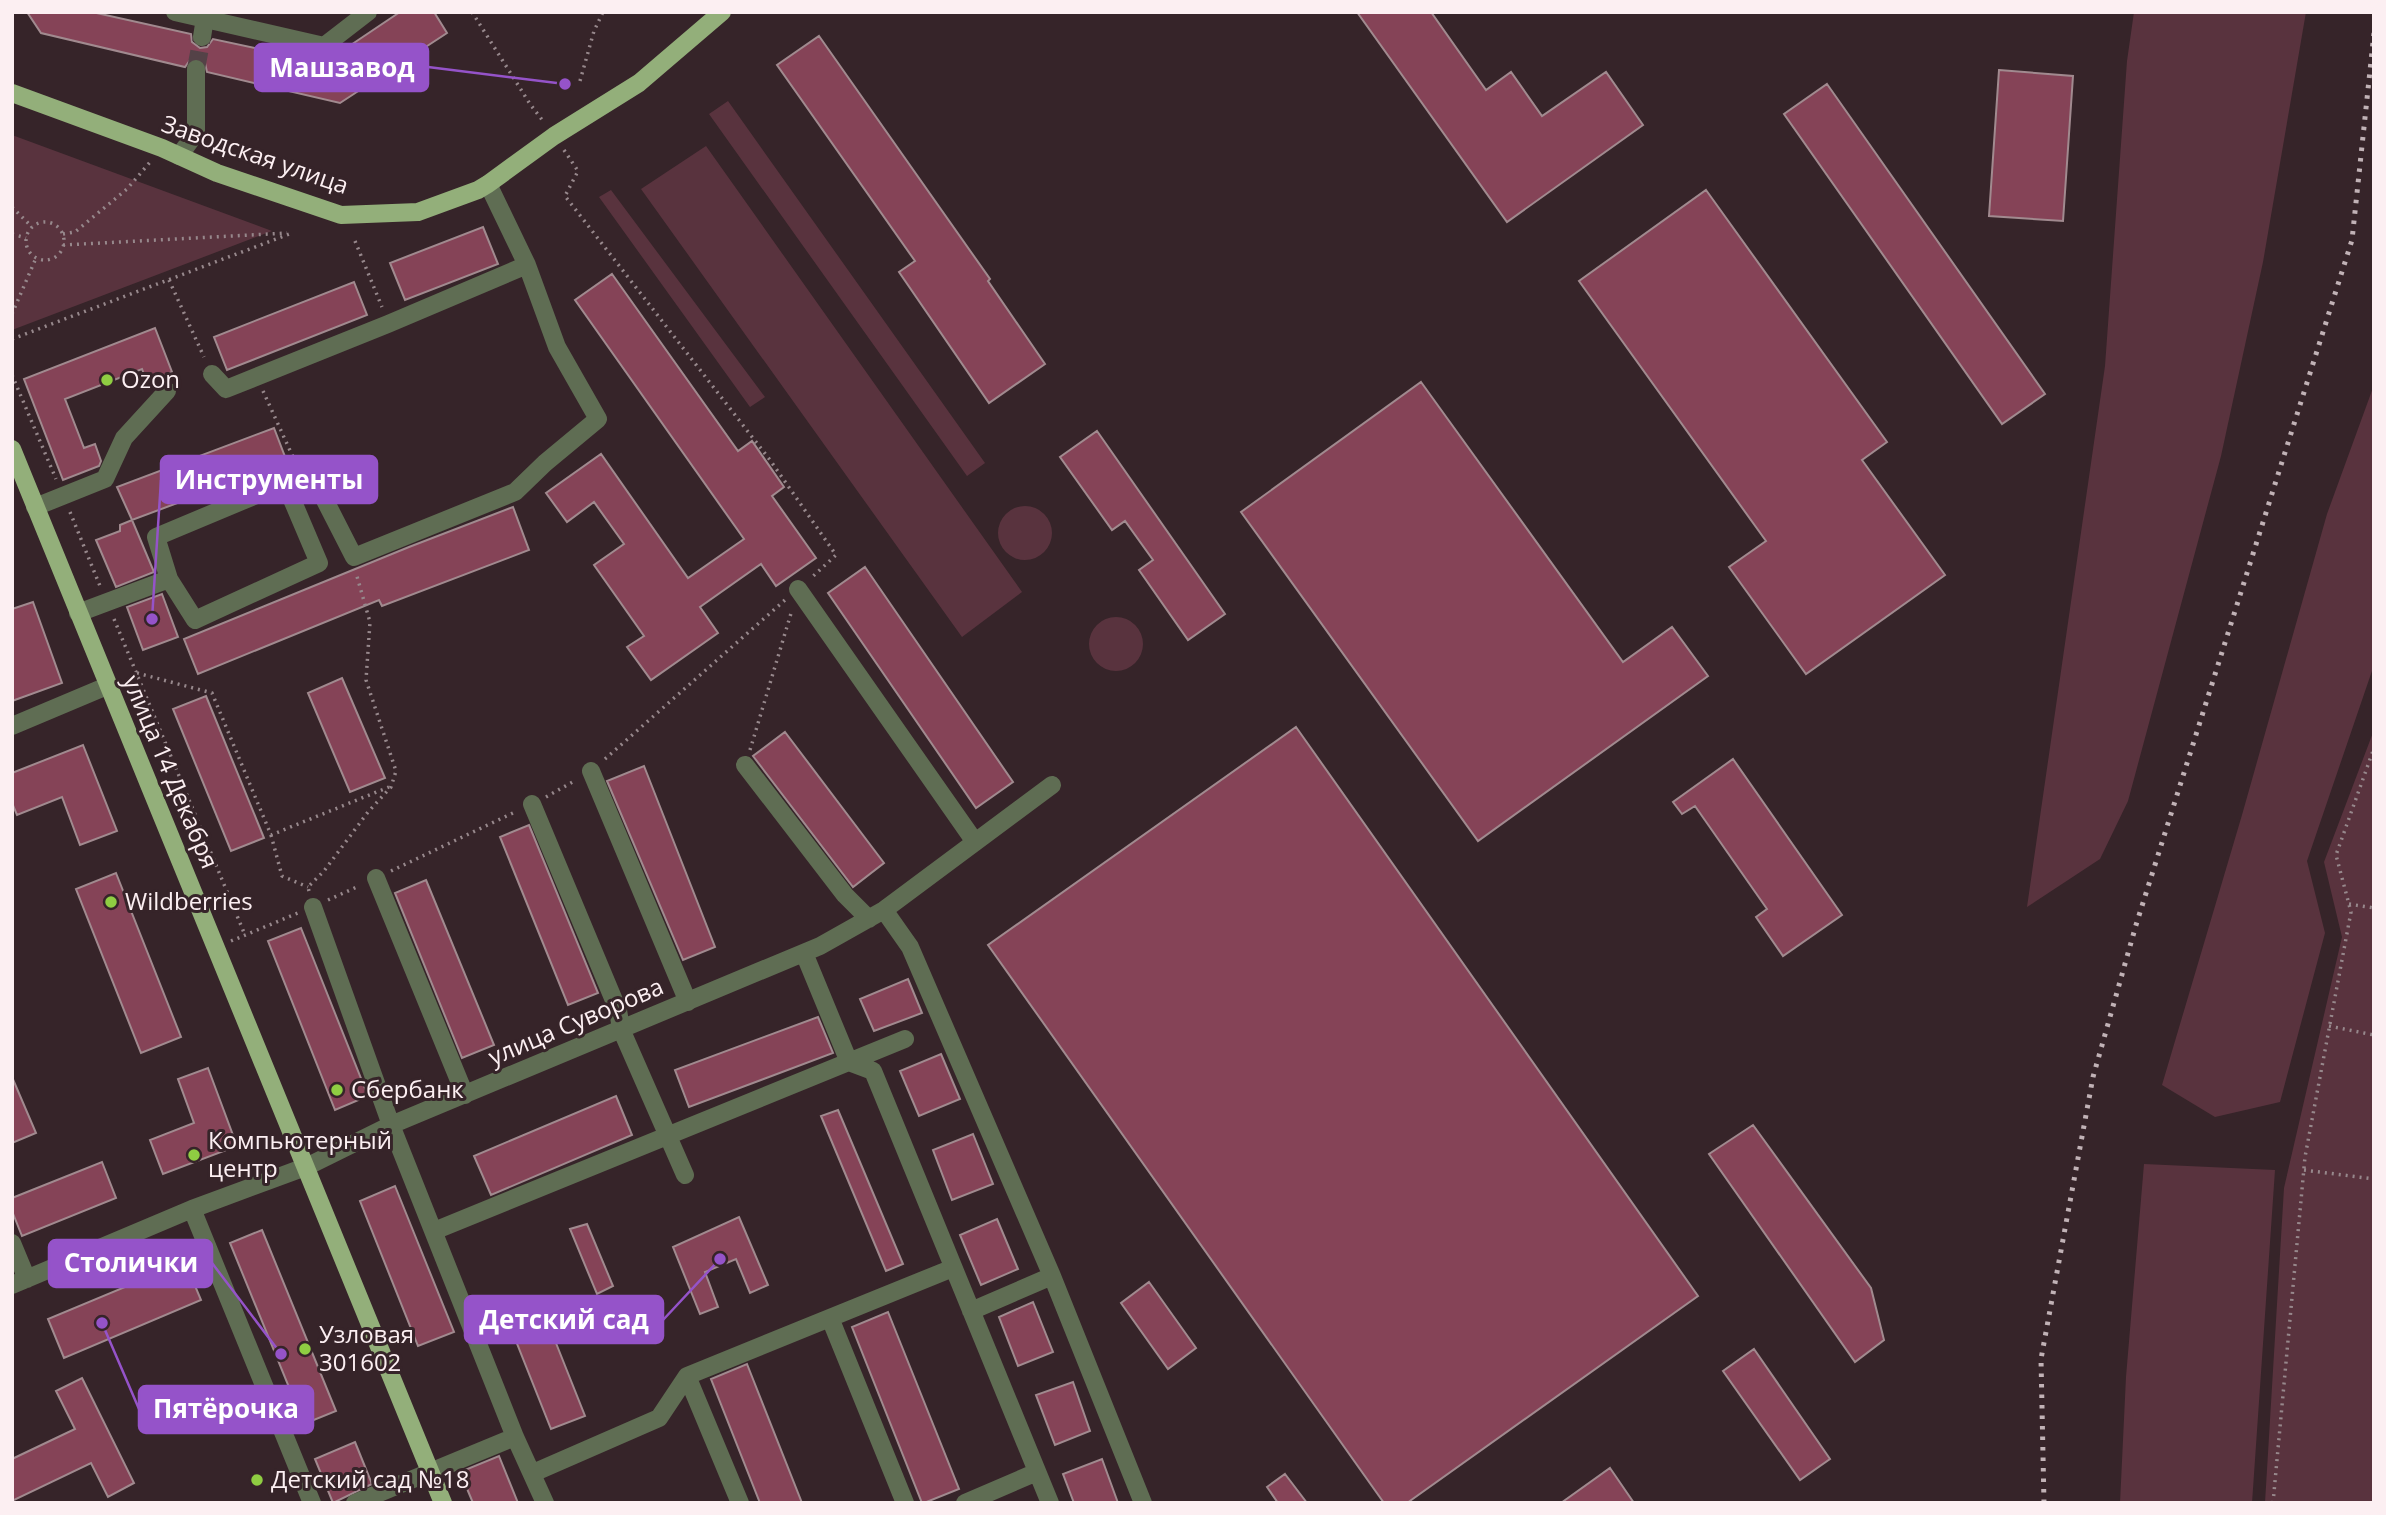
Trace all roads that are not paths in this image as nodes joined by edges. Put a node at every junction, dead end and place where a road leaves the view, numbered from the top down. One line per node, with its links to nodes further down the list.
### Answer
1 (175, 12): 4 (street)
2 (368, 12): 4 (street)
3 (722, 12): 8 (main road, Заводская улица)
4 (204, 23)
5 (196, 69): 7 (street)
6 (12, 93): 7 (main road, Заводская улица)
7 (179, 156): 8 (main road, Заводская улица)
8 (488, 184): 9 (street)
9 (527, 265): 10 (street); 13 (street)
10 (212, 374)
11 (167, 391): 14 (street)
12 (12, 449): 14 (main road, улица 14 Декабря)
13 (300, 471)
14 (35, 506): 17 (main road, улица 14 Декабря)
15 (169, 579): 15 (street); 17 (street)
16 (798, 589): 24 (street)
17 (78, 613): 18 (main road, улица 14 Декабря)
18 (107, 685): 19 (street); 36 (main road, улица 14 Декабря)
19 (12, 726)
20 (746, 765): 27 (street)
21 (591, 771): 29 (street)
22 (1052, 785): 24 (street, улица Суворова)
23 (532, 804): 30 (street)
24 (975, 842): 27 (street, улица Суворова)
25 (376, 878): 33 (street)
26 (313, 907): 34 (street)
27 (876, 914): 28 (street, улица Суворова); 42 (street)
28 (804, 953): 29 (street, улица Суворова); 32 (street)
29 (688, 1002): 30 (street, улица Суворова)
30 (621, 1029): 33 (street, улица Суворова); 35 (street)
31 (905, 1039): 32 (street)
32 (849, 1062): 35 (street); 41 (street)
33 (465, 1095): 34 (street, улица Суворова)
34 (391, 1125): 36 (street, улица Суворова); 39 (street)
35 (667, 1136): 37 (street); 39 (street)
36 (308, 1166): 38 (street, улица Суворова); 48 (main road, улица 14 Декабря)
37 (685, 1174)
38 (192, 1209): 43 (street, улица Суворова); 51 (street)
39 (434, 1231): 47 (street)
40 (12, 1243): 43 (street)
41 (953, 1268): 44 (street); 45 (street)
42 (1052, 1276): 44 (street); 59 (street)
43 (19, 1282)
44 (971, 1311): 49 (street)
45 (830, 1318): 46 (street); 56 (street)
46 (687, 1376): 50 (street); 55 (street)
47 (516, 1437): 48 (street); 50 (street)
48 (431, 1472): 52 (street); 53 (main road, улица 14 Декабря)
49 (1037, 1472): 57 (street); 58 (street)
50 (533, 1473): 54 (street)
51 (312, 1503)
52 (355, 1503)
53 (443, 1503)
54 (545, 1503)
55 (740, 1503)
56 (905, 1503)
57 (965, 1503)
58 (1050, 1503)
59 (1143, 1503)

